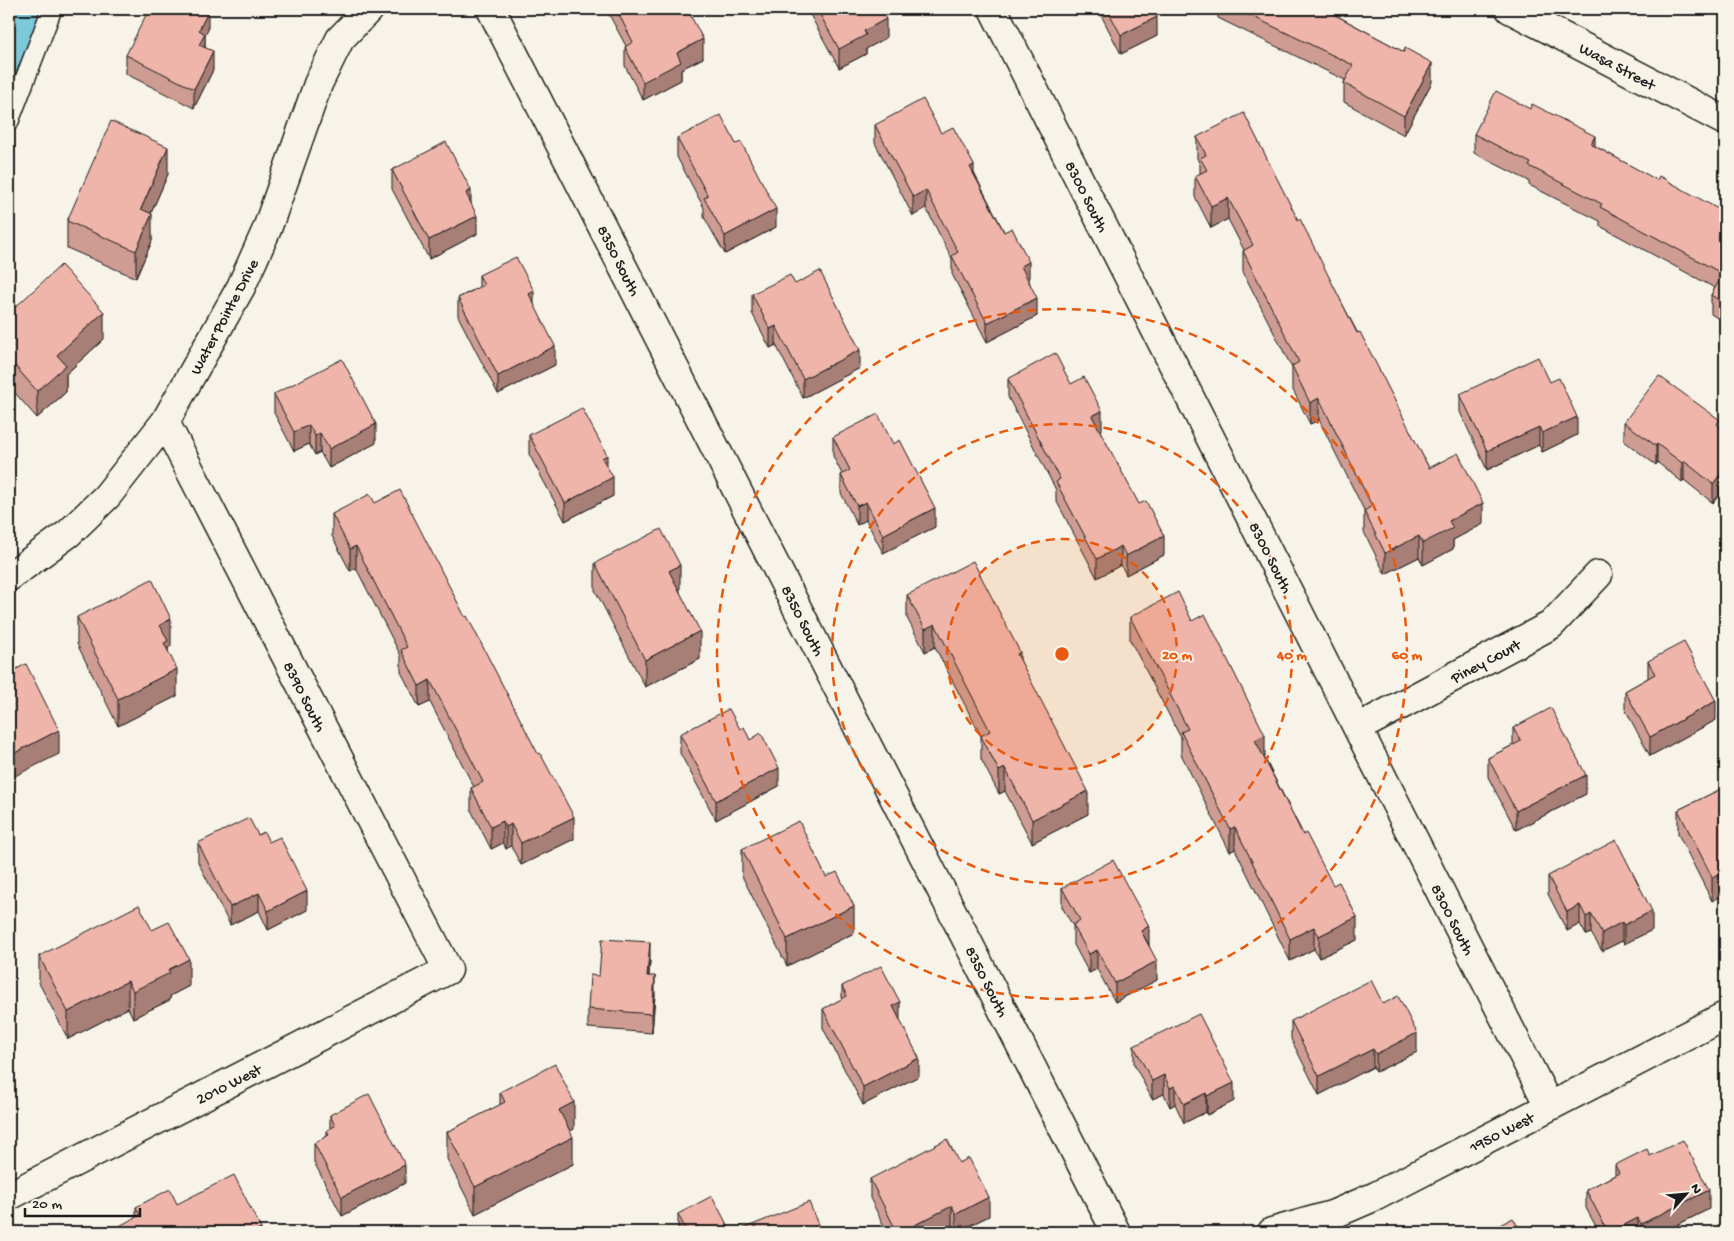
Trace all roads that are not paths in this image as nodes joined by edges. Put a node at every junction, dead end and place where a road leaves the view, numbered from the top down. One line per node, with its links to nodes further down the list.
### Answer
1 (52, 9): 6 (lane)
2 (369, 9): 8 (street, Water Pointe Drive)
3 (491, 9): 16 (street, 8350 South)
4 (993, 9): 11 (street, 8300 South)
5 (1510, 9): 7 (street, Wasa Street)
6 (9, 121)
7 (1725, 121)
8 (165, 422): 10 (street, Water Pointe Drive); 12 (street, 8390 South)
9 (1598, 575): 11 (street, Piney Court)
10 (9, 577)
11 (1358, 728): 14 (street, 8300 South)
12 (448, 970): 15 (street, 2010 West)
13 (1725, 1016): 14 (street, 1950 West)
14 (1550, 1106): 17 (street, 1950 West)
15 (9, 1196)
16 (1116, 1232)
17 (1272, 1232)

